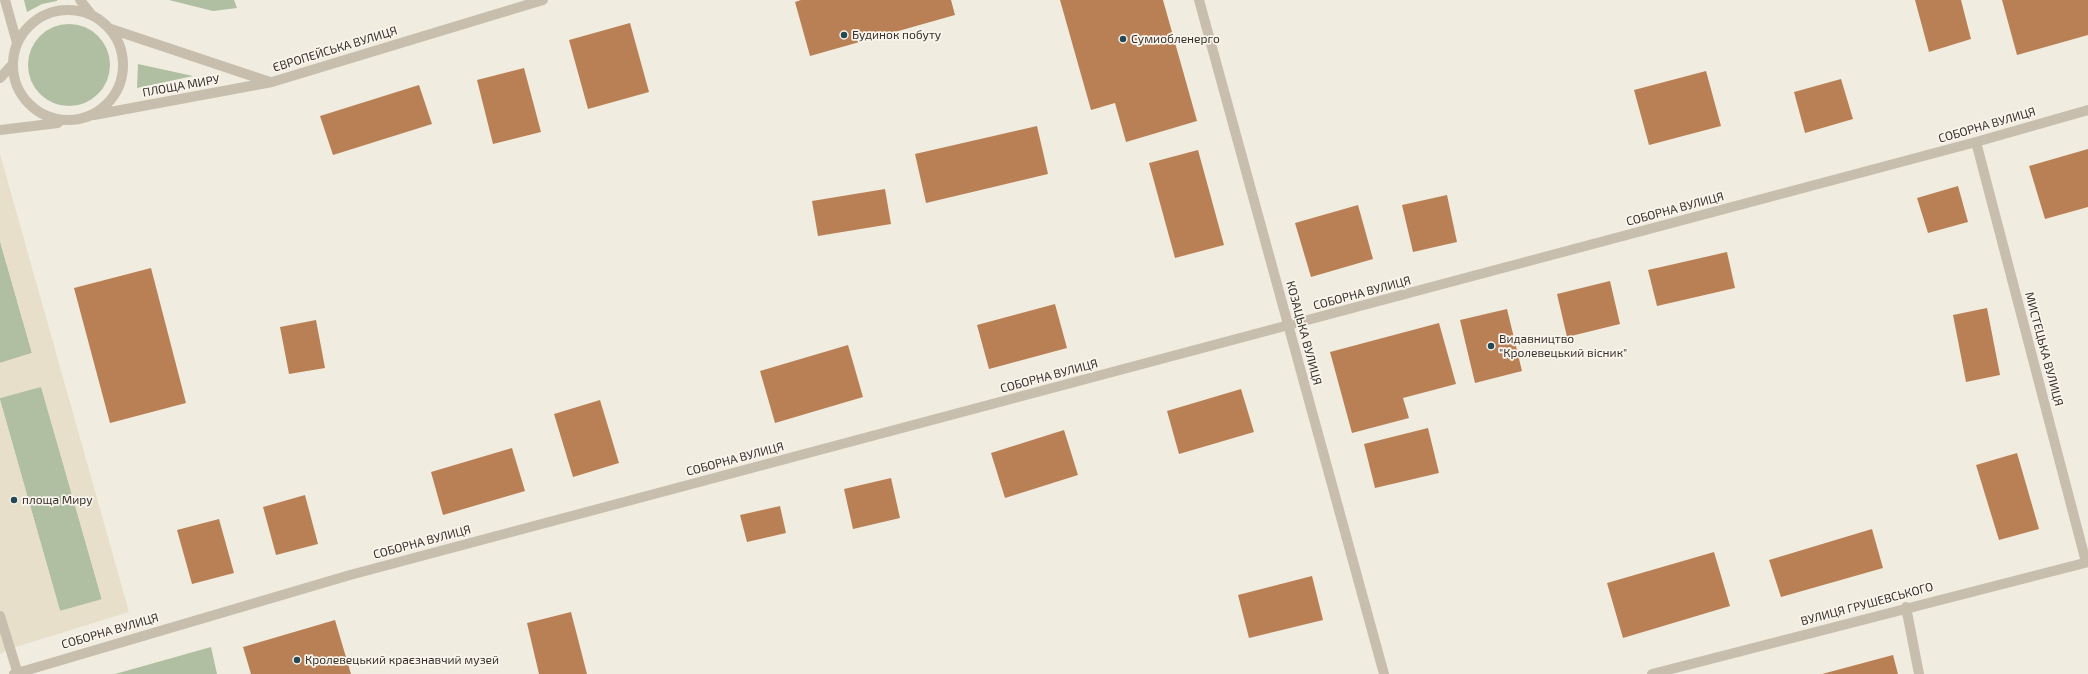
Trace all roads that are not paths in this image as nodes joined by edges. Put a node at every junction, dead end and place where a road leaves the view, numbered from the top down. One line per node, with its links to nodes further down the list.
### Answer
1 (5, 0): 7 (street, ПЛОЩА МИРУ)
2 (80, 0): 5 (street, ПЛОЩА МИРУ)
3 (543, 0): 10 (street, ЄВРОПЕЙСЬКА ВУЛИЦЯ)
4 (1199, 0): 16 (street, КОЗАЦЬКА ВУЛИЦЯ)
5 (92, 14): 6 (street, ПЛОЩА МИРУ); 7 (street, ПЛОЩА МИРУ)
6 (112, 29): 10 (street, ЄВРОПЕЙСЬКА ВУЛИЦЯ); 12 (street, ПЛОЩА МИРУ)
7 (16, 43): 8 (street, ПЛОЩА МИРУ)
8 (12, 65): 9 (street); 13 (street, ПЛОЩА МИРУ)
9 (0, 78)
10 (272, 82): 12 (street, ПЛОЩА МИРУ)
11 (2088, 110): 15 (street, СОБОРНА ВУЛИЦЯ)
12 (94, 115): 13 (street, ПЛОЩА МИРУ)
13 (70, 121): 14 (street, ПЛОЩА МИРУ)
14 (0, 130)
15 (1976, 142): 16 (street, СОБОРНА ВУЛИЦЯ); 17 (street, МИСТЕЦЬКА ВУЛИЦЯ)
16 (1289, 326): 20 (street, СОБОРНА ВУЛИЦЯ); 21 (street, КОЗАЦЬКА ВУЛИЦЯ)
17 (2087, 562): 18 (street, ВУЛИЦЯ ГРУШЕВСЬКОГО)
18 (1906, 607): 22 (street, ВУЛИЦЯ ГРУШЕВСЬКОГО); 23 (street)
19 (0, 616): 20 (street)
20 (16, 673)
21 (1384, 674)
22 (1652, 674)
23 (1919, 674)

